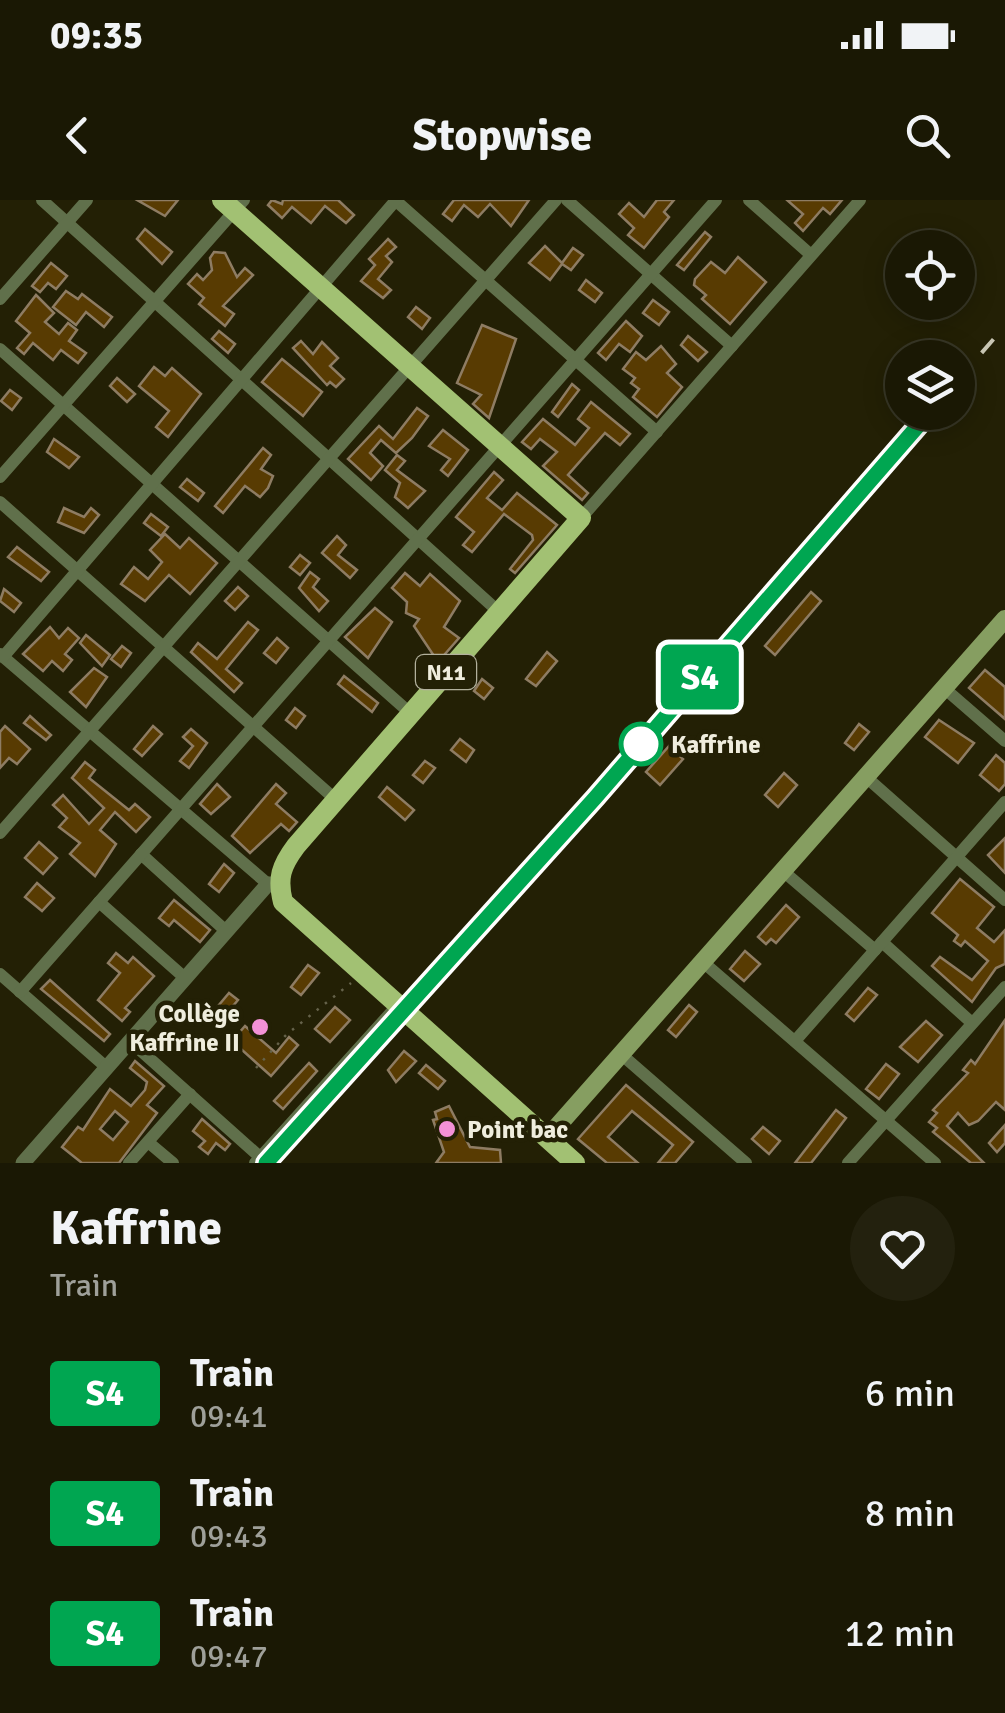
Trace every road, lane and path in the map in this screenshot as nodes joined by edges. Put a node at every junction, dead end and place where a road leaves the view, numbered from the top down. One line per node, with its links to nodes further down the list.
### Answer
1 (42, 200): 10 (street)
2 (86, 200): 10 (street)
3 (396, 200): 13 (street); 14 (street)
4 (556, 200): 13 (street)
5 (566, 200): 12 (street)
6 (716, 200): 12 (street)
7 (749, 200): 11 (street)
8 (860, 200): 11 (street)
9 (233, 204): 14 (main road); 16 (street)
10 (67, 222): 15 (street); 16 (street)
11 (812, 255): 17 (street)
12 (651, 274): 17 (street); 19 (street)
13 (486, 280): 19 (street); 20 (street)
14 (321, 288): 20 (main road); 21 (street)
15 (0, 298)
16 (155, 302): 21 (street); 22 (street)
17 (732, 346): 23 (street)
18 (0, 349): 22 (street)
19 (575, 360): 23 (street); 24 (street)
20 (410, 366): 24 (main road); 25 (street)
21 (242, 380): 25 (street); 27 (street)
22 (63, 405): 26 (street); 27 (street)
23 (657, 432): 29 (street)
24 (500, 446): 29 (main road); 30 (street)
25 (329, 459): 30 (street); 31 (street)
26 (0, 478)
27 (152, 484): 31 (street); 32 (street)
28 (0, 502): 32 (street)
29 (581, 518): 33 (main road, N11)
30 (418, 539): 33 (street); 35 (street)
31 (239, 561): 35 (street); 36 (street)
32 (77, 571): 36 (street); 37 (street)
33 (499, 612): 39 (main road, N11)
34 (1005, 619): 38 (main road)
35 (329, 641): 39 (street); 40 (street)
36 (164, 647): 40 (street); 41 (street)
37 (2, 655): 41 (street)
38 (944, 688): 42 (street); 43 (main road)
39 (410, 713): 44 (main road, N11)
40 (253, 726): 44 (street); 46 (street)
41 (90, 731): 46 (street); 47 (street)
42 (1005, 740)
43 (866, 777): 49 (street); 50 (main road)
44 (335, 800): 51 (main road, N11)
45 (1005, 802): 49 (street)
46 (181, 809): 48 (street); 51 (street)
47 (3, 823)
48 (141, 854): 53 (street); 54 (street)
49 (957, 857): 52 (street); 55 (street)
50 (783, 871): 55 (street); 56 (main road)
51 (273, 884): 54 (street); 58 (main road)
52 (1005, 900)
53 (99, 902): 59 (street); 61 (street)
54 (226, 931): 59 (street)
55 (879, 946): 63 (street); 65 (street)
56 (704, 962): 65 (street); 66 (main road)
57 (0, 974): 61 (street)
58 (362, 975): 62 (main road); 68 (path)
59 (184, 978): 64 (street)
60 (1005, 987): 63 (street)
61 (20, 992): 67 (street)
62 (396, 1006): 71 (main road); 73 (street)
63 (972, 1024): 70 (street)
64 (130, 1040): 67 (street); 69 (street)
65 (795, 1041): 70 (street)
66 (622, 1054): 71 (main road); 78 (street)
67 (106, 1067): 74 (street)
68 (256, 1068)
69 (190, 1094): 72 (street); 73 (street)
70 (886, 1120): 79 (street); 80 (street)
71 (547, 1138): 77 (main road)
72 (148, 1142): 75 (street); 76 (street)
73 (257, 1160)
74 (23, 1163)
75 (129, 1163)
76 (173, 1163)
77 (575, 1163)
78 (746, 1163)
79 (848, 1163)
80 (935, 1163)

